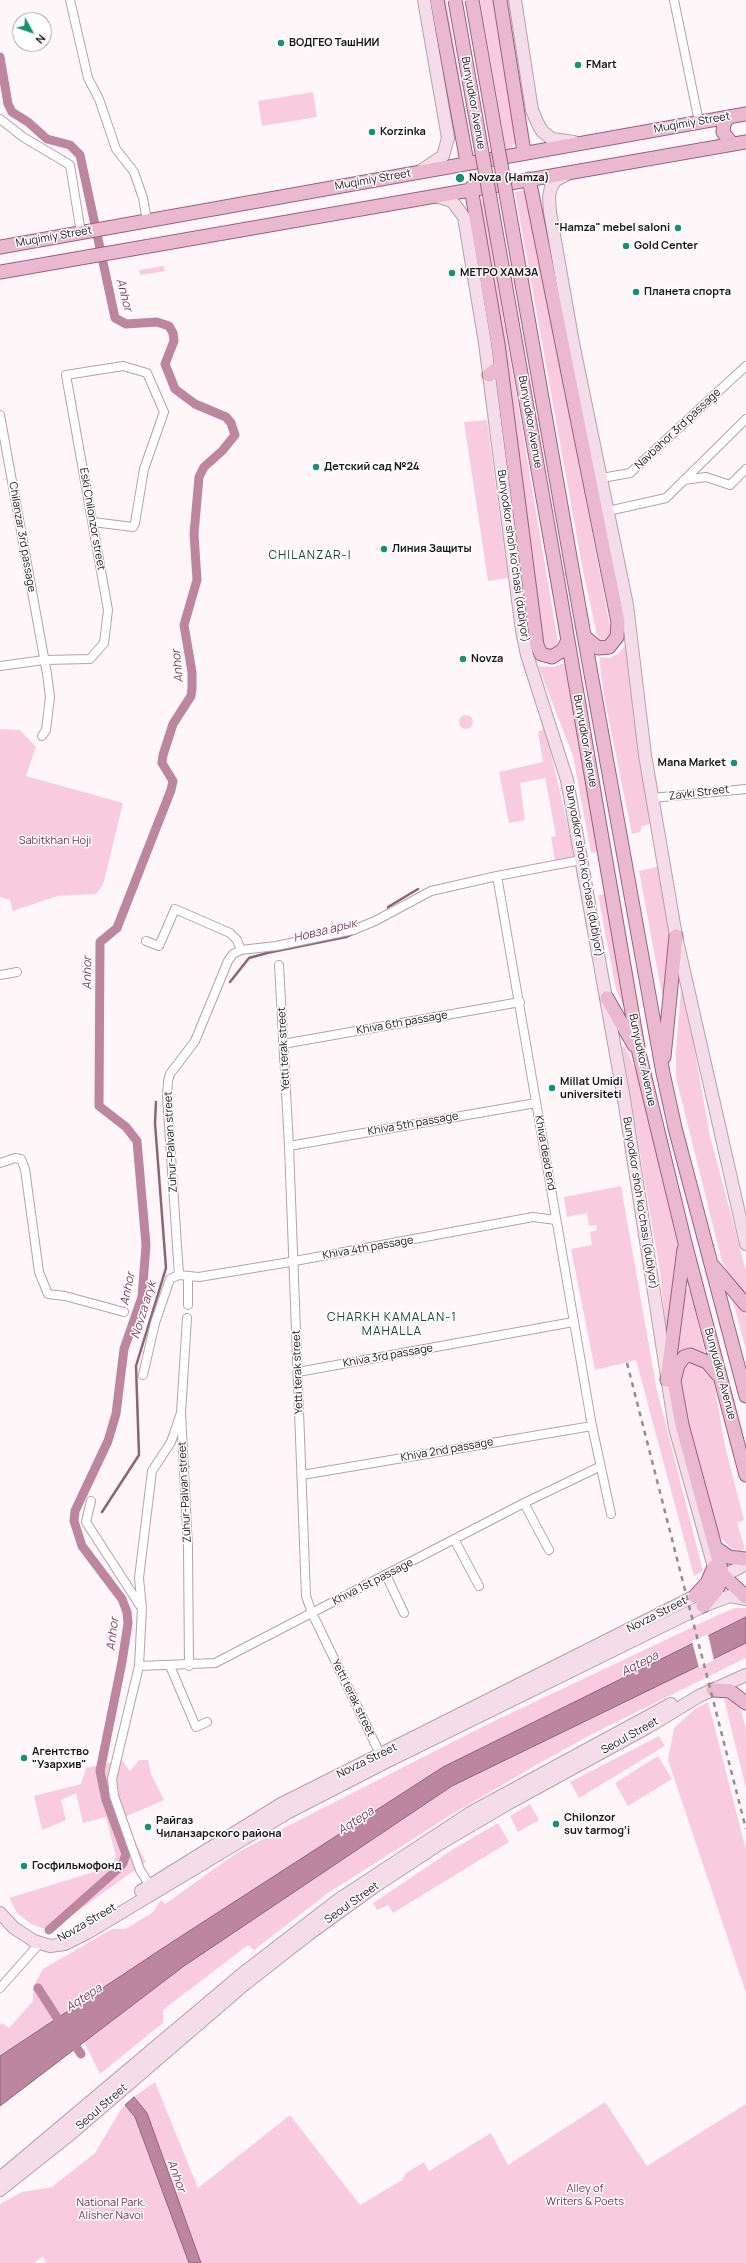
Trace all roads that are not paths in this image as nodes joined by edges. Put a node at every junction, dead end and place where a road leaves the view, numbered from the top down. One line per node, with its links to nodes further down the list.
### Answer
1 (70, 0): 23 (street)
2 (424, 0): 18 (street)
3 (437, 0): 17 (main road)
4 (455, 0): 37 (main road, Bunyudkor Avenue, bridge)
5 (472, 0): 36 (main road, Bunyudkor Avenue, bridge)
6 (500, 0): 16 (main road)
7 (515, 0): 13 (street)
8 (674, 0): 12 (street)
9 (746, 114): 10 (main road, Muqimiy Street)
10 (728, 117): 12 (main road, Muqimiy Street); 15 (main road)
11 (0, 119): 24 (street)
12 (699, 122): 13 (main road, Muqimiy Street)
13 (581, 142): 16 (main road, Muqimiy Street)
14 (746, 142): 15 (main road)
15 (732, 144): 19 (main road)
16 (524, 152): 17 (main road, Muqimiy Street)
17 (468, 162): 18 (main road, Muqimiy Street)
18 (419, 171): 23 (main road, Muqimiy Street)
19 (576, 171): 20 (main road); 32 (street)
20 (529, 179): 21 (main road); 36 (main road)
21 (471, 188): 22 (main road); 28 (main road)
22 (431, 196): 26 (main road); 28 (street, Bunyodkor shoh koʻchasi (dublyor))
23 (147, 221): 24 (main road, Muqimiy Street)
24 (84, 232): 25 (main road, Muqimiy Street)
25 (0, 247)
26 (0, 272)
27 (746, 366): 32 (street, Navbahor 3rd passage)
28 (496, 374): 37 (main road); 43 (street, Bunyodkor shoh koʻchasi (dublyor))
29 (0, 415): 38 (street, Chilanzar 3rd passage)
30 (746, 419): 33 (street)
31 (746, 470): 33 (street)
32 (602, 478): 34 (street)
33 (684, 480): 34 (street)
34 (608, 511): 42 (street)
35 (93, 522): 35 (street, Eski Chilonzor street); 38 (street, Eski Chilonzor street)
36 (585, 637): 55 (main road, Bunyudkor Avenue)
37 (568, 640): 54 (main road, Bunyudkor Avenue)
38 (44, 660): 39 (street, Eski Chilonzor street); 40 (street, Chilanzar 3rd passage)
39 (0, 666)
40 (42, 736)
41 (746, 789): 42 (street, Zavki Street)
42 (652, 798): 45 (street)
43 (581, 860): 44 (street); 51 (street, Bunyodkor shoh koʻchasi (dublyor))
44 (497, 876): 47 (street); 52 (street, Khiva dead end)
45 (676, 936): 55 (main road); 60 (street)
46 (146, 941): 47 (street)
47 (241, 950): 64 (street, Zuhur-Palvan street)
48 (279, 965): 53 (street, Yetti terak street)
49 (17, 972): 50 (street)
50 (0, 975)
51 (606, 998): 54 (main road); 74 (street, Bunyodkor shoh koʻchasi (dublyor))
52 (520, 1002): 53 (street, Khiva 6th passage); 56 (street, Khiva dead end)
53 (283, 1044): 57 (street, Yetti terak street)
54 (638, 1053): 61 (main road, Bunyudkor Avenue)
55 (663, 1073): 63 (main road, Bunyudkor Avenue)
56 (536, 1103): 57 (street, Khiva 5th passage); 59 (street, Khiva dead end)
57 (289, 1146): 62 (street, Yetti terak street)
58 (0, 1163): 68 (street)
59 (556, 1220): 62 (street, Khiva 4th passage); 70 (street, Khiva dead end)
60 (745, 1237)
61 (685, 1243): 73 (main road, Bunyudkor Avenue); 74 (main road)
62 (293, 1261): 65 (street, Khiva 4th passage); 71 (street, Yetti terak street)
63 (711, 1264): 67 (main road); 75 (main road, Bunyudkor Avenue)
64 (179, 1275): 65 (street, Khiva 4th passage); 72 (street)
65 (188, 1276): 66 (street)
66 (188, 1305)
67 (746, 1305)
68 (124, 1312)
69 (187, 1318): 76 (street, Zuhur-Palvan street)
70 (573, 1322): 71 (street, Khiva 3rd passage); 77 (street, Khiva dead end)
71 (298, 1372): 79 (street, Yetti terak street)
72 (142, 1375)
73 (722, 1381): 80 (main road, Bunyudkor Avenue); 85 (main road)
74 (667, 1386): 89 (street, Bunyodkor shoh koʻchasi (dublyor))
75 (746, 1396)
76 (181, 1413): 94 (street); 99 (street, Zuhur-Palvan street)
77 (592, 1426): 78 (street, Khiva dead end); 79 (street, Khiva 2nd passage)
78 (599, 1467): 82 (street, Khiva 1st passage); 83 (street, Khiva dead end)
79 (302, 1475): 95 (street, Yetti terak street)
80 (746, 1475)
81 (91, 1501): 94 (street)
82 (524, 1503): 84 (street, Khiva 1st passage); 86 (street)
83 (611, 1514)
84 (454, 1540): 90 (street, Khiva 1st passage); 91 (street)
85 (716, 1548): 87 (main road); 89 (main road)
86 (549, 1550)
87 (746, 1559)
88 (746, 1564): 89 (street)
89 (718, 1572): 92 (main road); 93 (main road)
90 (386, 1575): 95 (street, Khiva 1st passage); 96 (street)
91 (479, 1586)
92 (746, 1598): 93 (street, Novza Street)
93 (699, 1601): 105 (street, Novza Street)
94 (142, 1608): 97 (street)
95 (312, 1613): 99 (street, Khiva 1st passage); 105 (street, Yetti terak street)
96 (404, 1613)
97 (139, 1666): 98 (street, Khiva 1st passage); 106 (street)
98 (170, 1666): 99 (street, Khiva 1st passage); 104 (street)
99 (189, 1666)
100 (746, 1668): 110 (street, Seoul Street)
101 (746, 1675): 102 (street, Seoul Street)
102 (713, 1690): 103 (main road); 110 (street, Seoul Street)
103 (746, 1703)
104 (207, 1722)
105 (382, 1758): 106 (street, Novza Street)
106 (151, 1888): 108 (street, Novza Street)
107 (1, 1916): 108 (street)
108 (40, 1943): 109 (street)
109 (0, 1988)
110 (122, 2083): 111 (street, Seoul Street)
111 (110, 2093): 112 (street, Seoul Street); 113 (street, Seoul Street)
112 (0, 2178)
113 (0, 2190)

